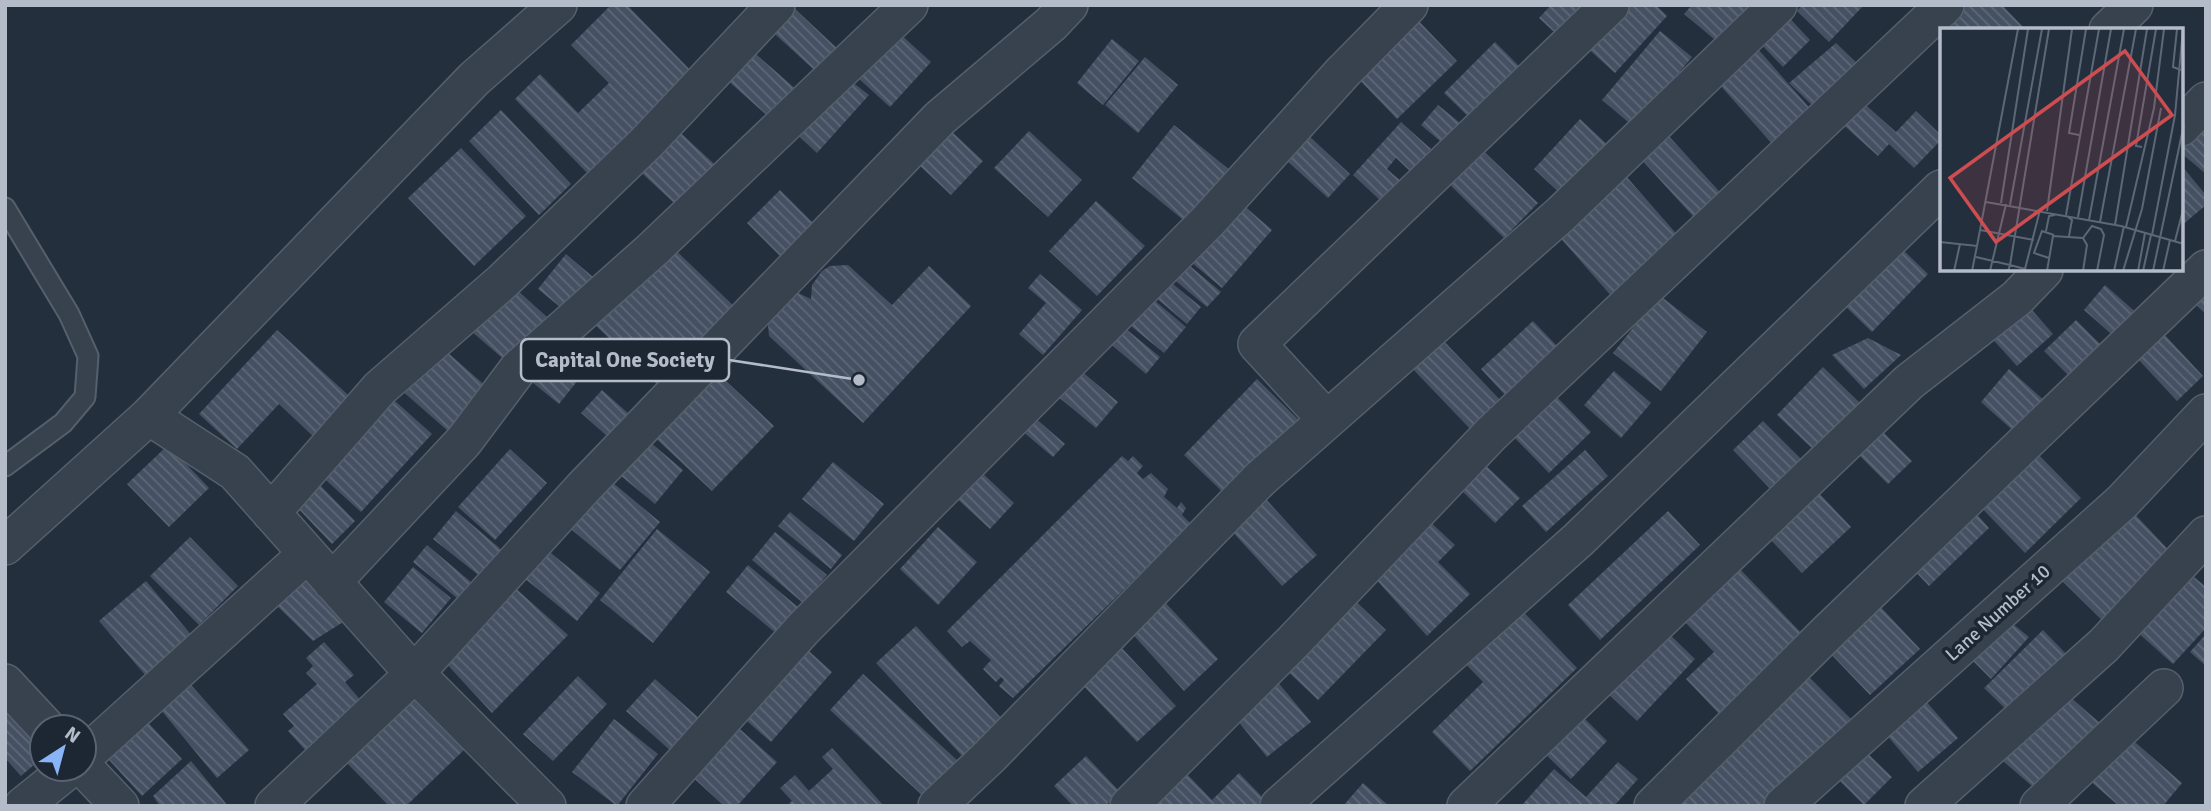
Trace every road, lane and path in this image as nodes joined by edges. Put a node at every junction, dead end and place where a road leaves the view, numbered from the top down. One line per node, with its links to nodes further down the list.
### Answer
1 (558, 5): 18 (street)
2 (776, 5): 21 (street)
3 (909, 5): 25 (street)
4 (1069, 5): 26 (street)
5 (1409, 5): 37 (street)
6 (1610, 5): 19 (street)
7 (1778, 5): 19 (street)
8 (1945, 5): 39 (street)
9 (2134, 5): 10 (street)
10 (2110, 28)
11 (2206, 101): 12 (street)
12 (2183, 125)
13 (1940, 190): 40 (street)
14 (5, 208): 20 (lane)
15 (2206, 269): 42 (street)
16 (2043, 271): 41 (street)
17 (2206, 412): 43 (street, Lane Number 10)
18 (149, 416): 21 (street); 23 (street)
19 (1328, 420): 38 (street)
20 (5, 466)
21 (271, 513): 24 (street)
22 (2206, 535): 44 (street)
23 (5, 546)
24 (307, 554): 25 (street); 30 (street)
25 (332, 582): 26 (street)
26 (415, 673): 35 (street); 36 (street)
27 (5, 683): 29 (street)
28 (2164, 688): 45 (street)
29 (33, 713)
30 (98, 743)
31 (52, 783): 33 (street)
32 (98, 783): 34 (street)
33 (23, 806)
34 (120, 806)
35 (274, 806)
36 (547, 806)
37 (645, 806)
38 (937, 806)
39 (1129, 806)
40 (1279, 806)
41 (1466, 806)
42 (1653, 806)
43 (1783, 806)
44 (1924, 806)
45 (2039, 806)

